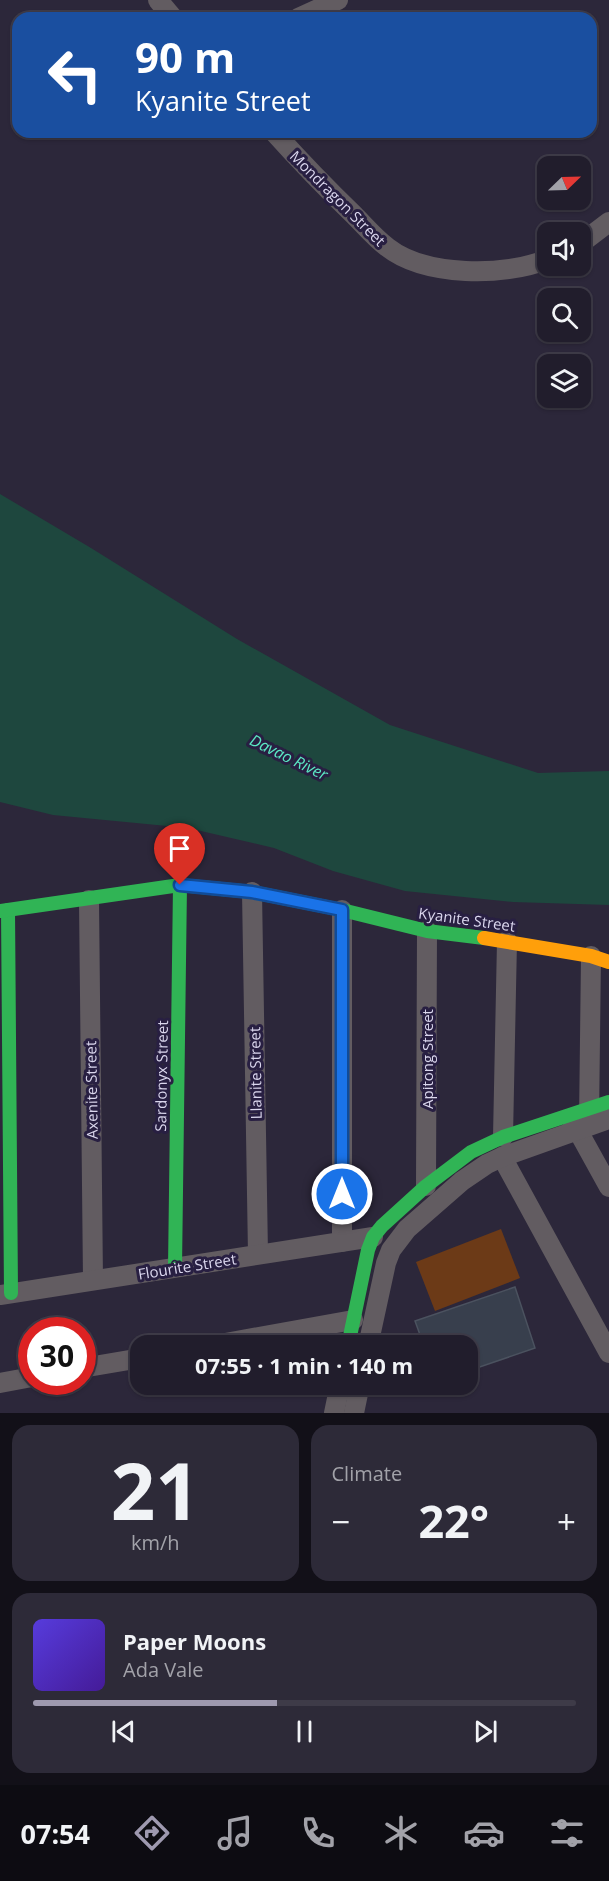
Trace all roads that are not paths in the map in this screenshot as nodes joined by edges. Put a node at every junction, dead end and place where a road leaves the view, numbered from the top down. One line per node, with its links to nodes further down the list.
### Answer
1 (158, 0): 3 (street)
2 (338, 0): 4 (street)
3 (168, 12)
4 (311, 12)
5 (279, 138): 8 (street, Mondragon Street)
6 (609, 222): 7 (street)
7 (591, 236)
8 (537, 262)
9 (180, 885): 10 (street, Kyanite Street); 11 (street, Kyanite Street); 27 (street, Sardonyx Street)
10 (252, 892): 13 (street, Kyanite Street); 26 (street, Llanite Street)
11 (89, 900): 12 (street, Kyanite Street); 28 (street, Axenite Street)
12 (4, 910): 29 (street)
13 (342, 910): 14 (street, Kyanite Street); 25 (street)
14 (427, 932): 15 (street, Kyanite Street); 22 (street, Apitong Street)
15 (507, 941): 16 (street, Kyanite Street); 20 (street)
16 (600, 959): 19 (street)
17 (609, 1102): 19 (street)
18 (609, 1119): 19 (street)
19 (581, 1120): 20 (street); 21 (street); 23 (street)
20 (503, 1137): 22 (street)
21 (502, 1157): 33 (street); 34 (street)
22 (426, 1186): 24 (street)
23 (609, 1187)
24 (373, 1237): 25 (street, Flourite Street); 30 (street)
25 (342, 1242): 26 (street, Flourite Street)
26 (258, 1254): 27 (street, Flourite Street)
27 (175, 1268): 28 (street, Flourite Street)
28 (93, 1280): 29 (street, Flourite Street)
29 (6, 1294)
30 (353, 1320): 31 (street); 32 (street)
31 (270, 1335)
32 (350, 1335)
33 (370, 1335)
34 (609, 1353)
35 (130, 1360): 36 (street)
36 (96, 1366)
37 (18, 1380): 38 (street)
38 (0, 1383)
39 (336, 1395): 41 (street)
40 (358, 1395): 42 (street)
41 (331, 1412)
42 (354, 1413)

